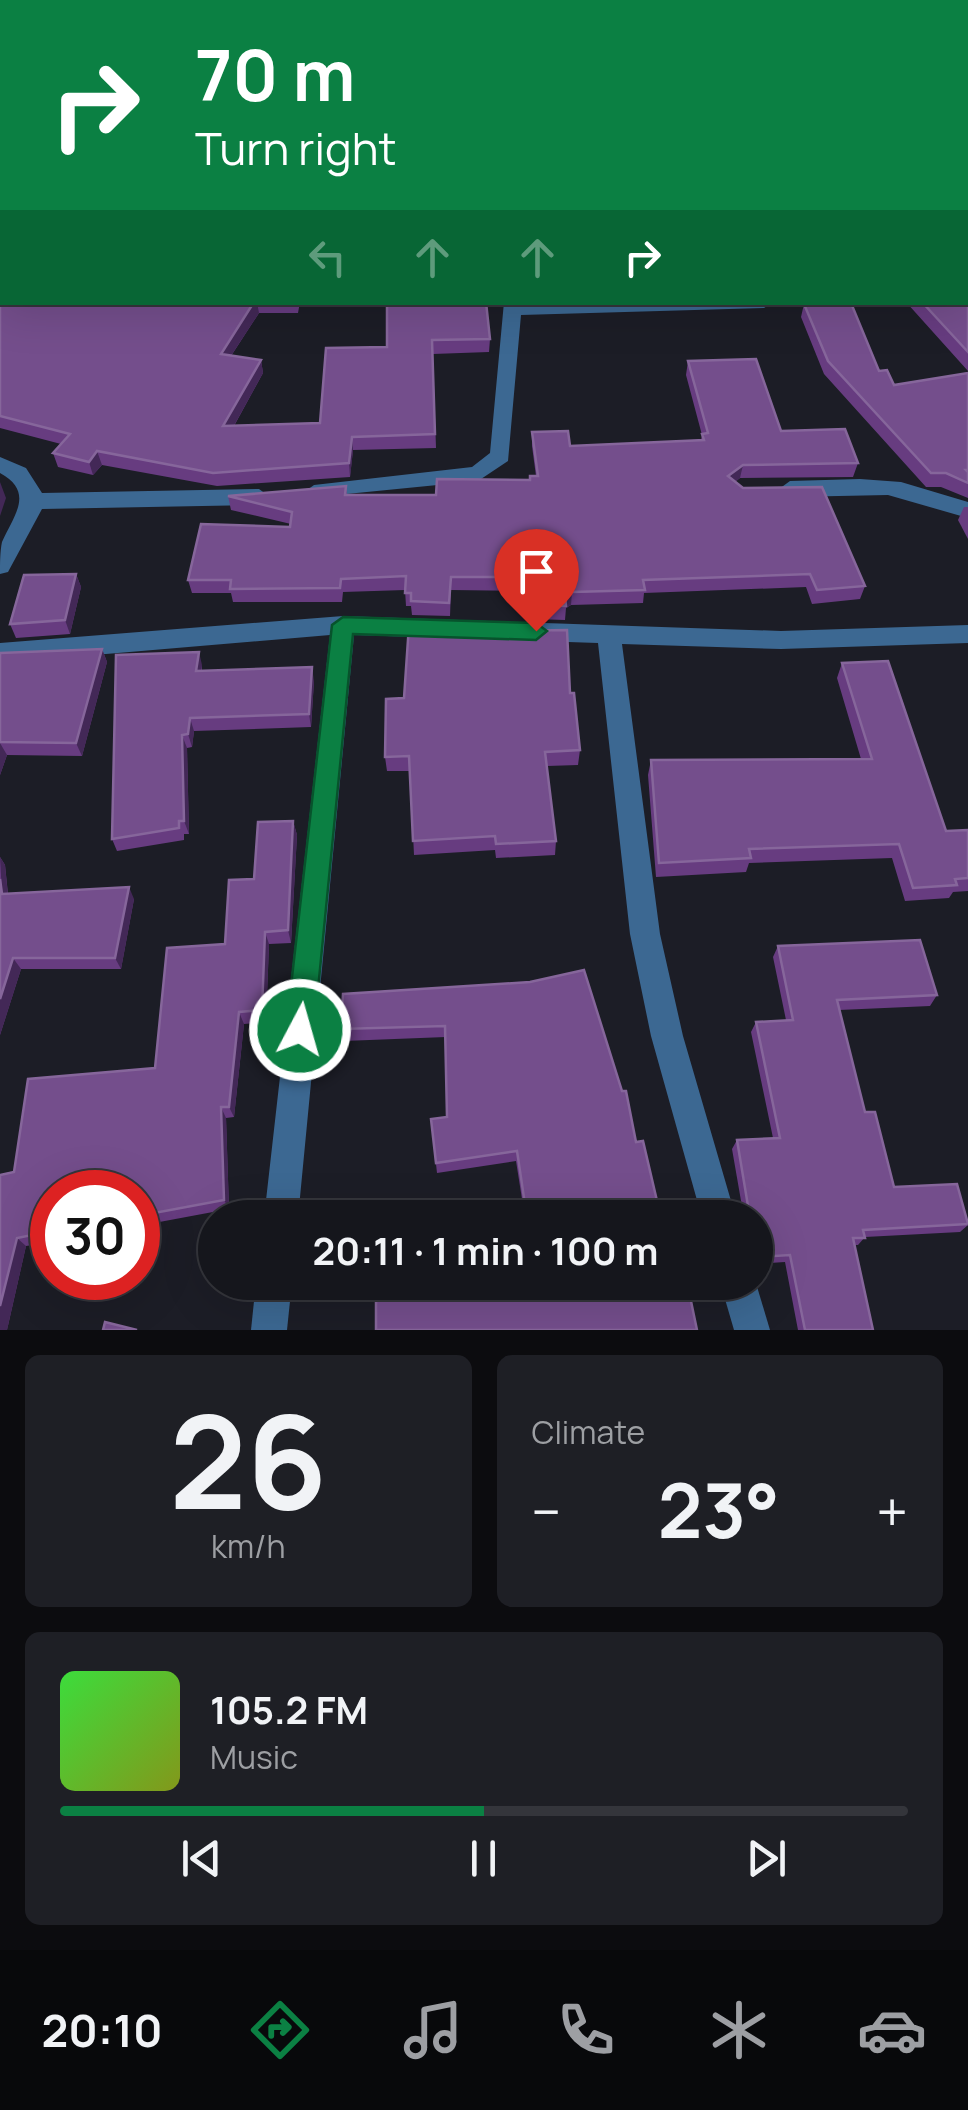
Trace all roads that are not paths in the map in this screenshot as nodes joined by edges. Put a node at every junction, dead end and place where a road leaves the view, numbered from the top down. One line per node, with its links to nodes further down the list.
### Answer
1 (576, 305): 2 (street)
2 (513, 306): 5 (street)
3 (0, 464): 5 (street)
4 (758, 490): 6 (street)
5 (34, 501): 7 (street)
6 (968, 510)
7 (0, 566)
8 (343, 625): 10 (street); 11 (street); 12 (street)
9 (968, 634): 10 (street)
10 (609, 635): 13 (street)
11 (0, 653)
12 (283, 1200)
13 (714, 1200)
14 (272, 1300): 16 (street)
15 (743, 1300): 17 (street)
16 (269, 1330)
17 (752, 1330)

